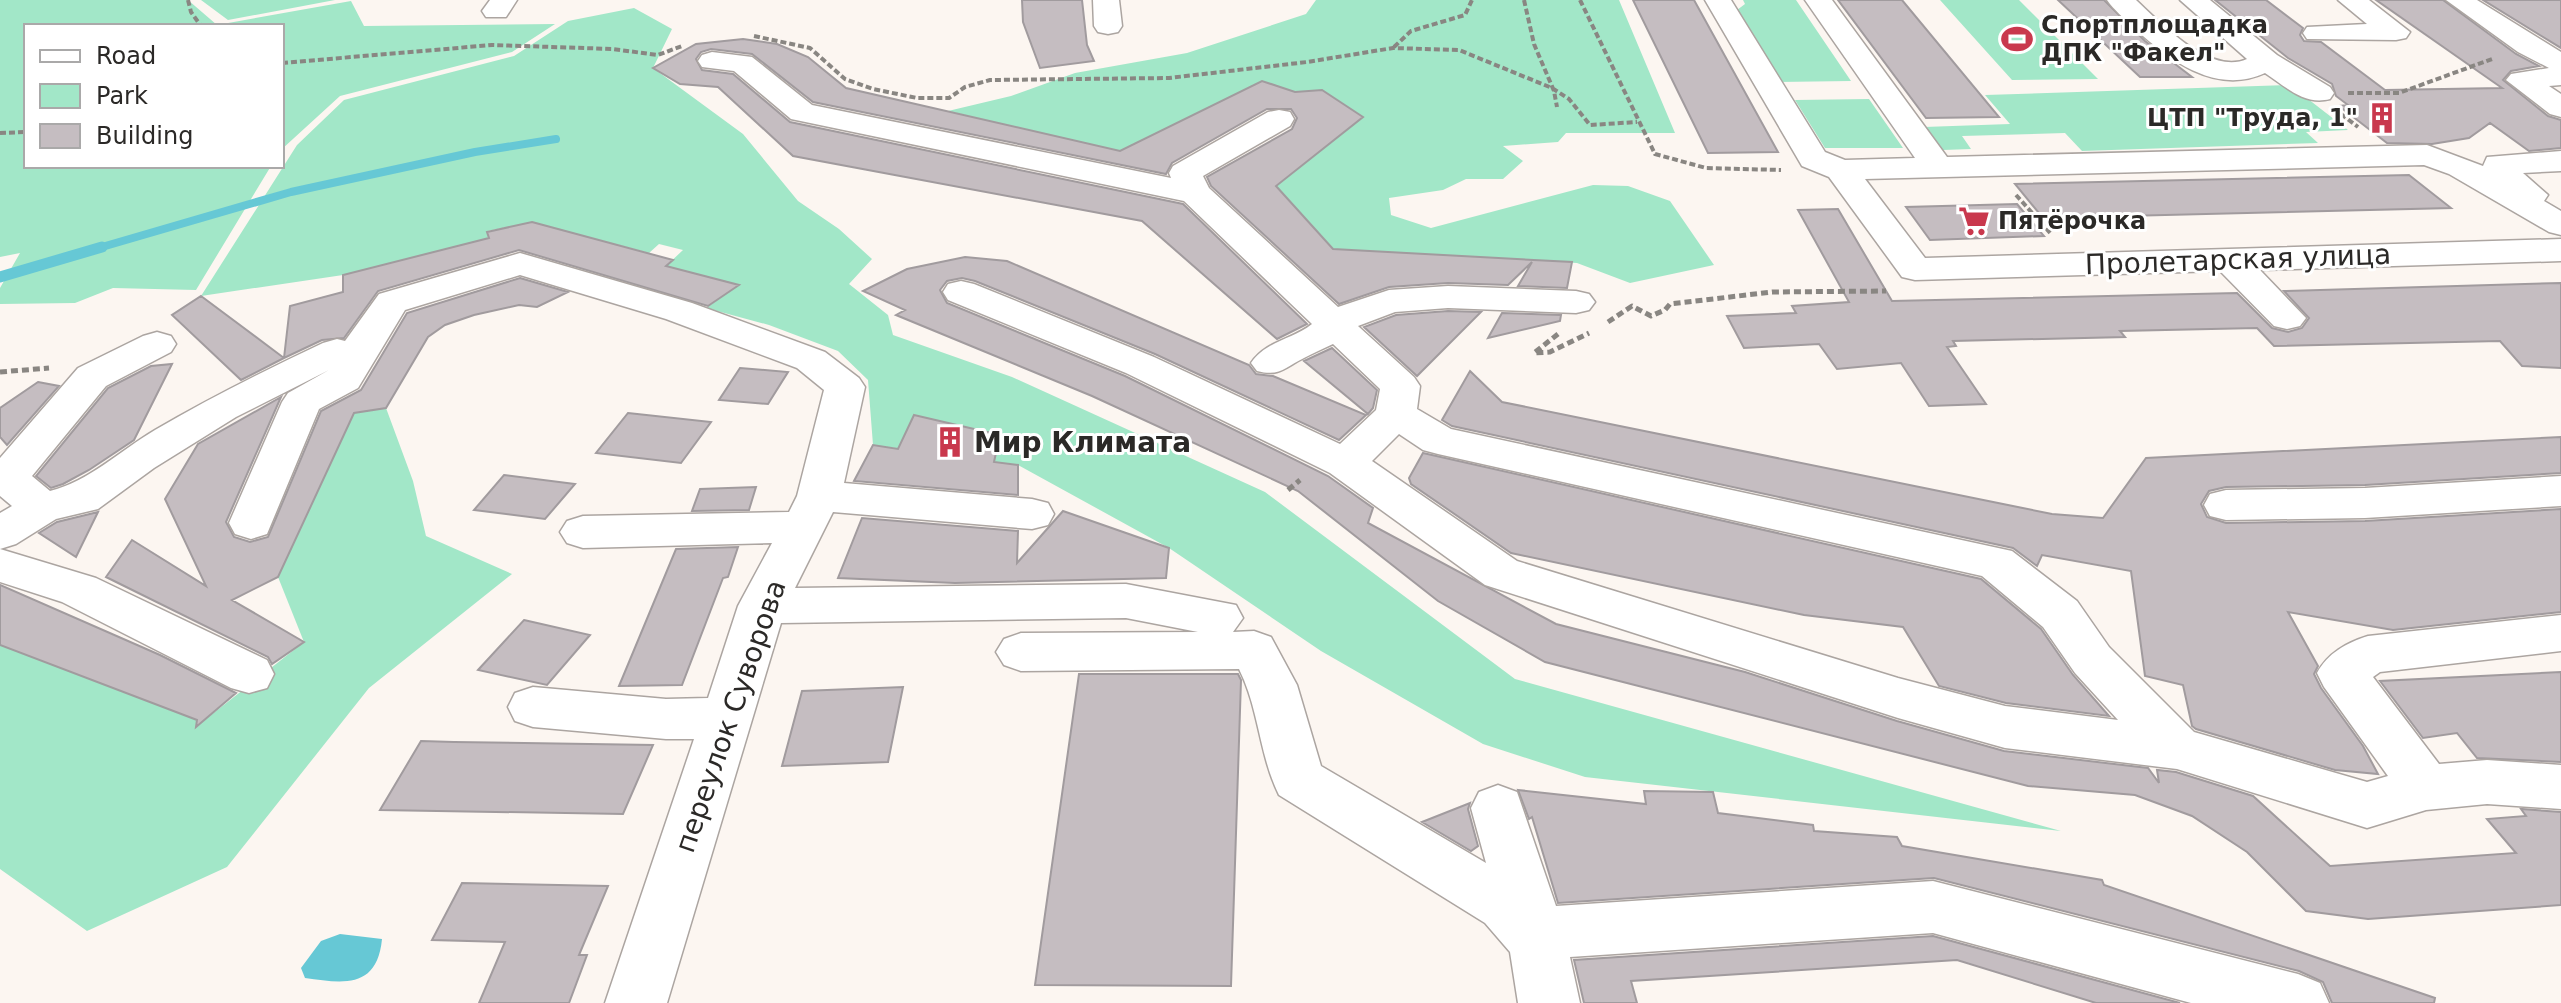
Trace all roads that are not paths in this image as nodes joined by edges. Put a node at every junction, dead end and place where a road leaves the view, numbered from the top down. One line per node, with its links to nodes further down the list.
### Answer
1 (1718, 0): 19 (street)
2 (1818, 0): 18 (street)
3 (2120, 0): 11 (street)
4 (2193, 0): 11 (street)
5 (2351, 0): 7 (street)
6 (2459, 0): 8 (street)
7 (2317, 33)
8 (2528, 46): 9 (street); 12 (street)
9 (2561, 46)
10 (712, 61): 20 (street)
11 (2267, 61): 14 (street)
12 (2561, 63)
13 (2561, 76): 15 (street)
14 (2314, 91)
15 (2561, 108)
16 (1279, 119): 20 (street)
17 (2561, 161): 21 (street)
18 (1937, 166): 19 (street); 21 (street)
19 (1841, 170): 23 (street, Пролетарская улица)
20 (1195, 193): 27 (street)
21 (2561, 225)
22 (2561, 250): 23 (street, Пролетарская улица)
23 (2230, 260): 26 (street)
24 (961, 292): 32 (street)
25 (1576, 302): 27 (street)
26 (2287, 318)
27 (1334, 322): 30 (street); 31 (street)
28 (368, 335): 35 (street); 36 (street, переулок Суворова); 38 (street)
29 (157, 344): 35 (street)
30 (1271, 363)
31 (1396, 414): 32 (street); 49 (street)
32 (1345, 463): 49 (street)
33 (2561, 491): 34 (street)
34 (2226, 505)
35 (42, 508): 40 (street)
36 (810, 512): 37 (street); 39 (street); 42 (street, переулок Суворова)
37 (1032, 514)
38 (251, 523)
39 (583, 532)
40 (0, 533)
41 (0, 565): 46 (street)
42 (762, 606): 43 (street); 48 (street, переулок Суворова)
43 (1219, 618)
44 (2561, 633): 51 (street)
45 (1021, 652): 53 (street)
46 (249, 674)
47 (533, 707): 48 (street)
48 (726, 718): 54 (street, переулок Суворова)
49 (2177, 748): 51 (street)
50 (2561, 787): 51 (street)
51 (2426, 788)
52 (1498, 808): 53 (street)
53 (1537, 941): 55 (street); 56 (street)
54 (636, 1003)
55 (1549, 1003)
56 (2298, 1003)

